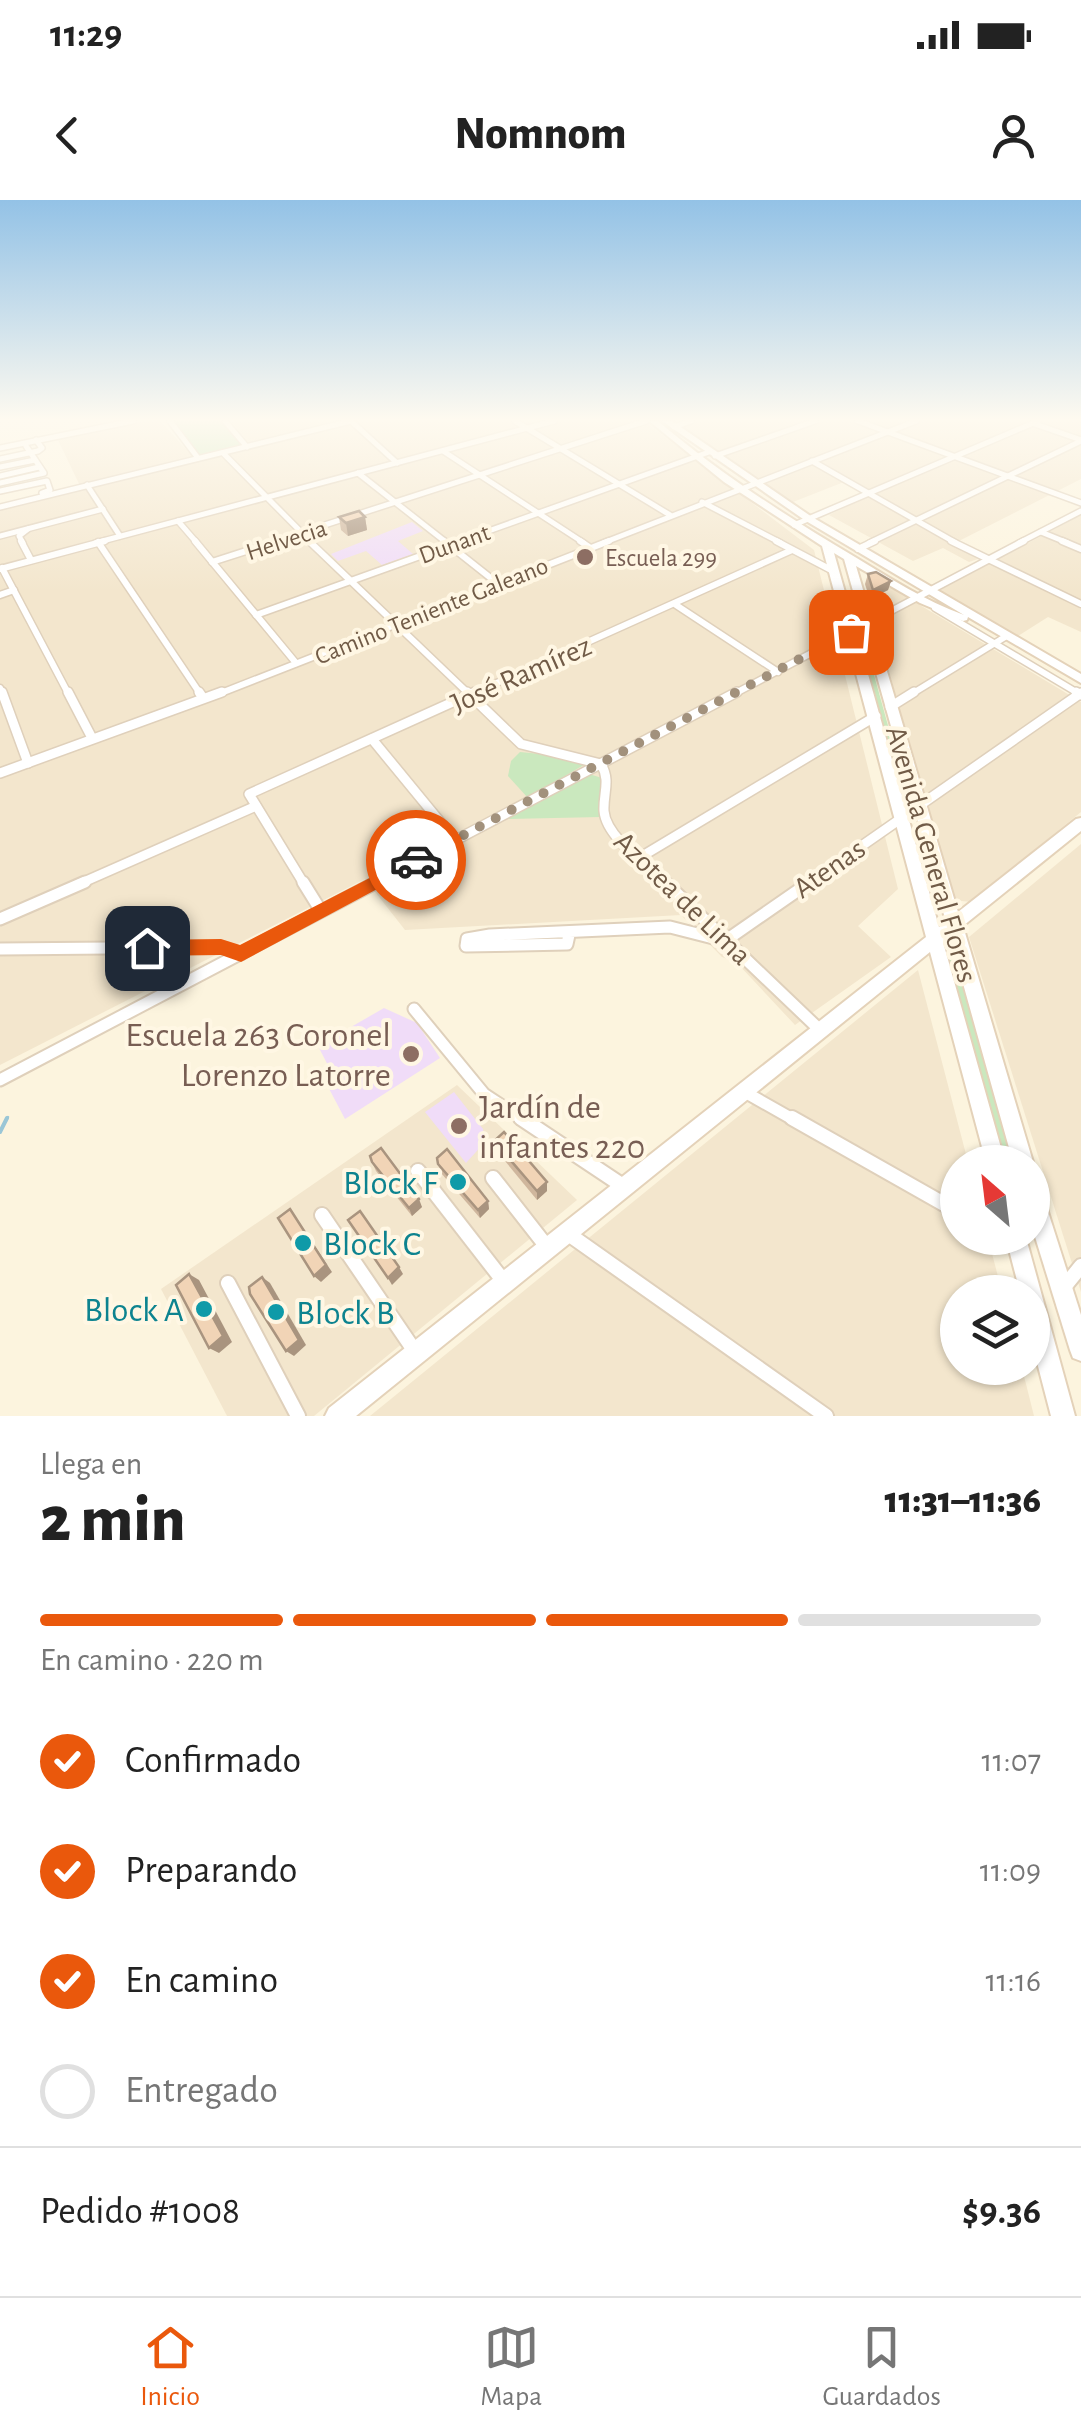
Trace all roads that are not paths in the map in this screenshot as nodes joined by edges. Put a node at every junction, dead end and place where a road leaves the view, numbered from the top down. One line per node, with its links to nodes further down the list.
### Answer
1 (117, 478): 17 (street)
2 (246, 478): 22 (street)
3 (340, 478): 22 (street)
4 (364, 478): 26 (street)
5 (475, 478): 26 (street, Helvecia)
6 (483, 478): 29 (street)
7 (606, 478): 18 (street)
8 (638, 478): 18 (street, Dunant)
9 (724, 478): 19 (main road)
10 (747, 478): 16 (main road)
11 (769, 478): 16 (street, Camino Teniente Galeano)
12 (841, 478): 21 (street)
13 (907, 478): 21 (street)
14 (1007, 478): 33 (street)
15 (1010, 478): 24 (street)
16 (755, 483): 19 (street, Camino Teniente Galeano); 31 (main road)
17 (87, 485): 25 (street); 27 (street)
18 (618, 485): 29 (street, Dunant); 30 (street)
19 (738, 488): 23 (street, Camino Teniente Galeano); 34 (main road)
20 (0, 491): 25 (street)
21 (869, 494): 31 (street); 33 (street)
22 (264, 498): 32 (street); 38 (street)
23 (702, 502): 30 (street, Camino Teniente Galeano); 47 (street)
24 (1081, 503)
25 (1, 504): 35 (street)
26 (396, 504): 38 (street, Helvecia); 43 (street)
27 (103, 509): 36 (street); 41 (street)
28 (1081, 511): 37 (street)
29 (537, 514): 43 (street, Dunant); 45 (street)
30 (670, 515): 45 (street, Camino Teniente Galeano)
31 (809, 519): 34 (street); 48 (main road)
32 (178, 521): 41 (street); 51 (street)
33 (918, 522): 48 (street); 50 (street)
34 (794, 525): 44 (main road)
35 (15, 528): 36 (street); 39 (street)
36 (28, 529): 40 (street)
37 (1041, 532): 46 (street); 50 (street)
38 (300, 534): 51 (street, Helvecia); 54 (street)
39 (3, 535): 40 (street)
40 (19, 536): 49 (street)
41 (120, 536): 42 (street)
42 (98, 542): 49 (street); 75 (street)
43 (448, 546): 54 (street, Dunant); 55 (street)
44 (827, 546): 48 (main road); 53 (main road, Avenida General Flores)
45 (589, 547): 55 (street, Camino Teniente Galeano)
46 (1081, 549)
47 (792, 550): 53 (street); 61 (street, José Ramírez)
48 (853, 553): 57 (main road); 59 (main road); 65 (main road, Avenida General Flores)
49 (31, 560): 52 (street)
50 (986, 561): 57 (street); 60 (street)
51 (212, 562): 63 (street)
52 (1, 568): 56 (street)
53 (835, 572): 67 (main road, Avenida General Flores)
54 (350, 581): 63 (street, Dunant); 64 (street)
55 (498, 584): 64 (street, Camino Teniente Galeano)
56 (14, 590): 58 (street); 78 (street)
57 (928, 590): 59 (street); 66 (main road)
58 (0, 594)
59 (916, 596): 62 (main road); 65 (street)
60 (1081, 604)
61 (676, 605): 70 (street); 74 (street, José Ramírez)
62 (935, 608): 66 (main road); 68 (street)
63 (256, 615): 69 (street)
64 (396, 624): 69 (street, Camino Teniente Galeano); 74 (street)
65 (864, 624): 67 (street); 76 (main road, Avenida General Flores)
66 (989, 628): 68 (main road)
67 (851, 632): 70 (street); 77 (main road, Avenida General Flores)
68 (999, 641): 71 (main road); 73 (street); 76 (street)
69 (296, 663): 75 (street, Camino Teniente Galeano)
70 (778, 672): 81 (street)
71 (1081, 679)
72 (1, 693): 80 (street)
73 (1080, 694): 84 (street, Atenas)
74 (470, 696): 79 (street, José Ramírez); 81 (street)
75 (203, 698): 78 (street, Camino Teniente Galeano)
76 (890, 707): 84 (main road, Avenida General Flores)
77 (876, 716): 85 (main road, Avenida General Flores); 88 (street)
78 (92, 738): 80 (street, Camino Teniente Galeano)
79 (372, 740): 83 (street, José Ramírez); 87 (street)
80 (28, 762): 82 (street, Camino Teniente Galeano)
81 (600, 764): 87 (street); 88 (street, Azotea de Lima)
82 (0, 773)
83 (256, 806): 89 (street); 90 (street)
84 (918, 806): 85 (street, Atenas); 91 (main road, Avenida General Flores)
85 (902, 818): 91 (main road, Avenida General Flores); 93 (street, Atenas)
86 (1080, 824): 91 (main road)
87 (456, 840): 89 (street)
88 (639, 858): 93 (street, Azotea de Lima)
89 (321, 911): 95 (street)
90 (0, 920)
91 (944, 931): 97 (main road); 100 (main road, Avenida General Flores); 101 (main road, Avenida General Flores)
92 (569, 935): 92 (street); 93 (street)
93 (725, 940): 97 (street, Azotea de Lima)
94 (0, 948): 95 (street)
95 (241, 954): 98 (street)
96 (414, 1008): 104 (street)
97 (820, 1030): 99 (main road)
98 (0, 1080)
99 (743, 1091): 104 (main road); 105 (street)
100 (992, 1145)
101 (1017, 1145)
102 (418, 1171): 112 (street)
103 (493, 1178): 108 (street)
104 (624, 1187): 107 (main road)
105 (940, 1202)
106 (322, 1215): 115 (street)
107 (567, 1233): 108 (main road); 120 (street)
108 (548, 1248): 112 (main road)
109 (1050, 1248): 113 (main road)
110 (1081, 1266): 113 (street)
111 (228, 1282): 118 (street)
112 (505, 1283): 115 (main road)
113 (1063, 1288): 114 (main road)
114 (1081, 1350)
115 (416, 1354): 117 (main road)
116 (1050, 1367): 121 (main road)
117 (364, 1408): 119 (main road)
118 (298, 1416)
119 (337, 1416)
120 (826, 1416)
121 (1063, 1416)

